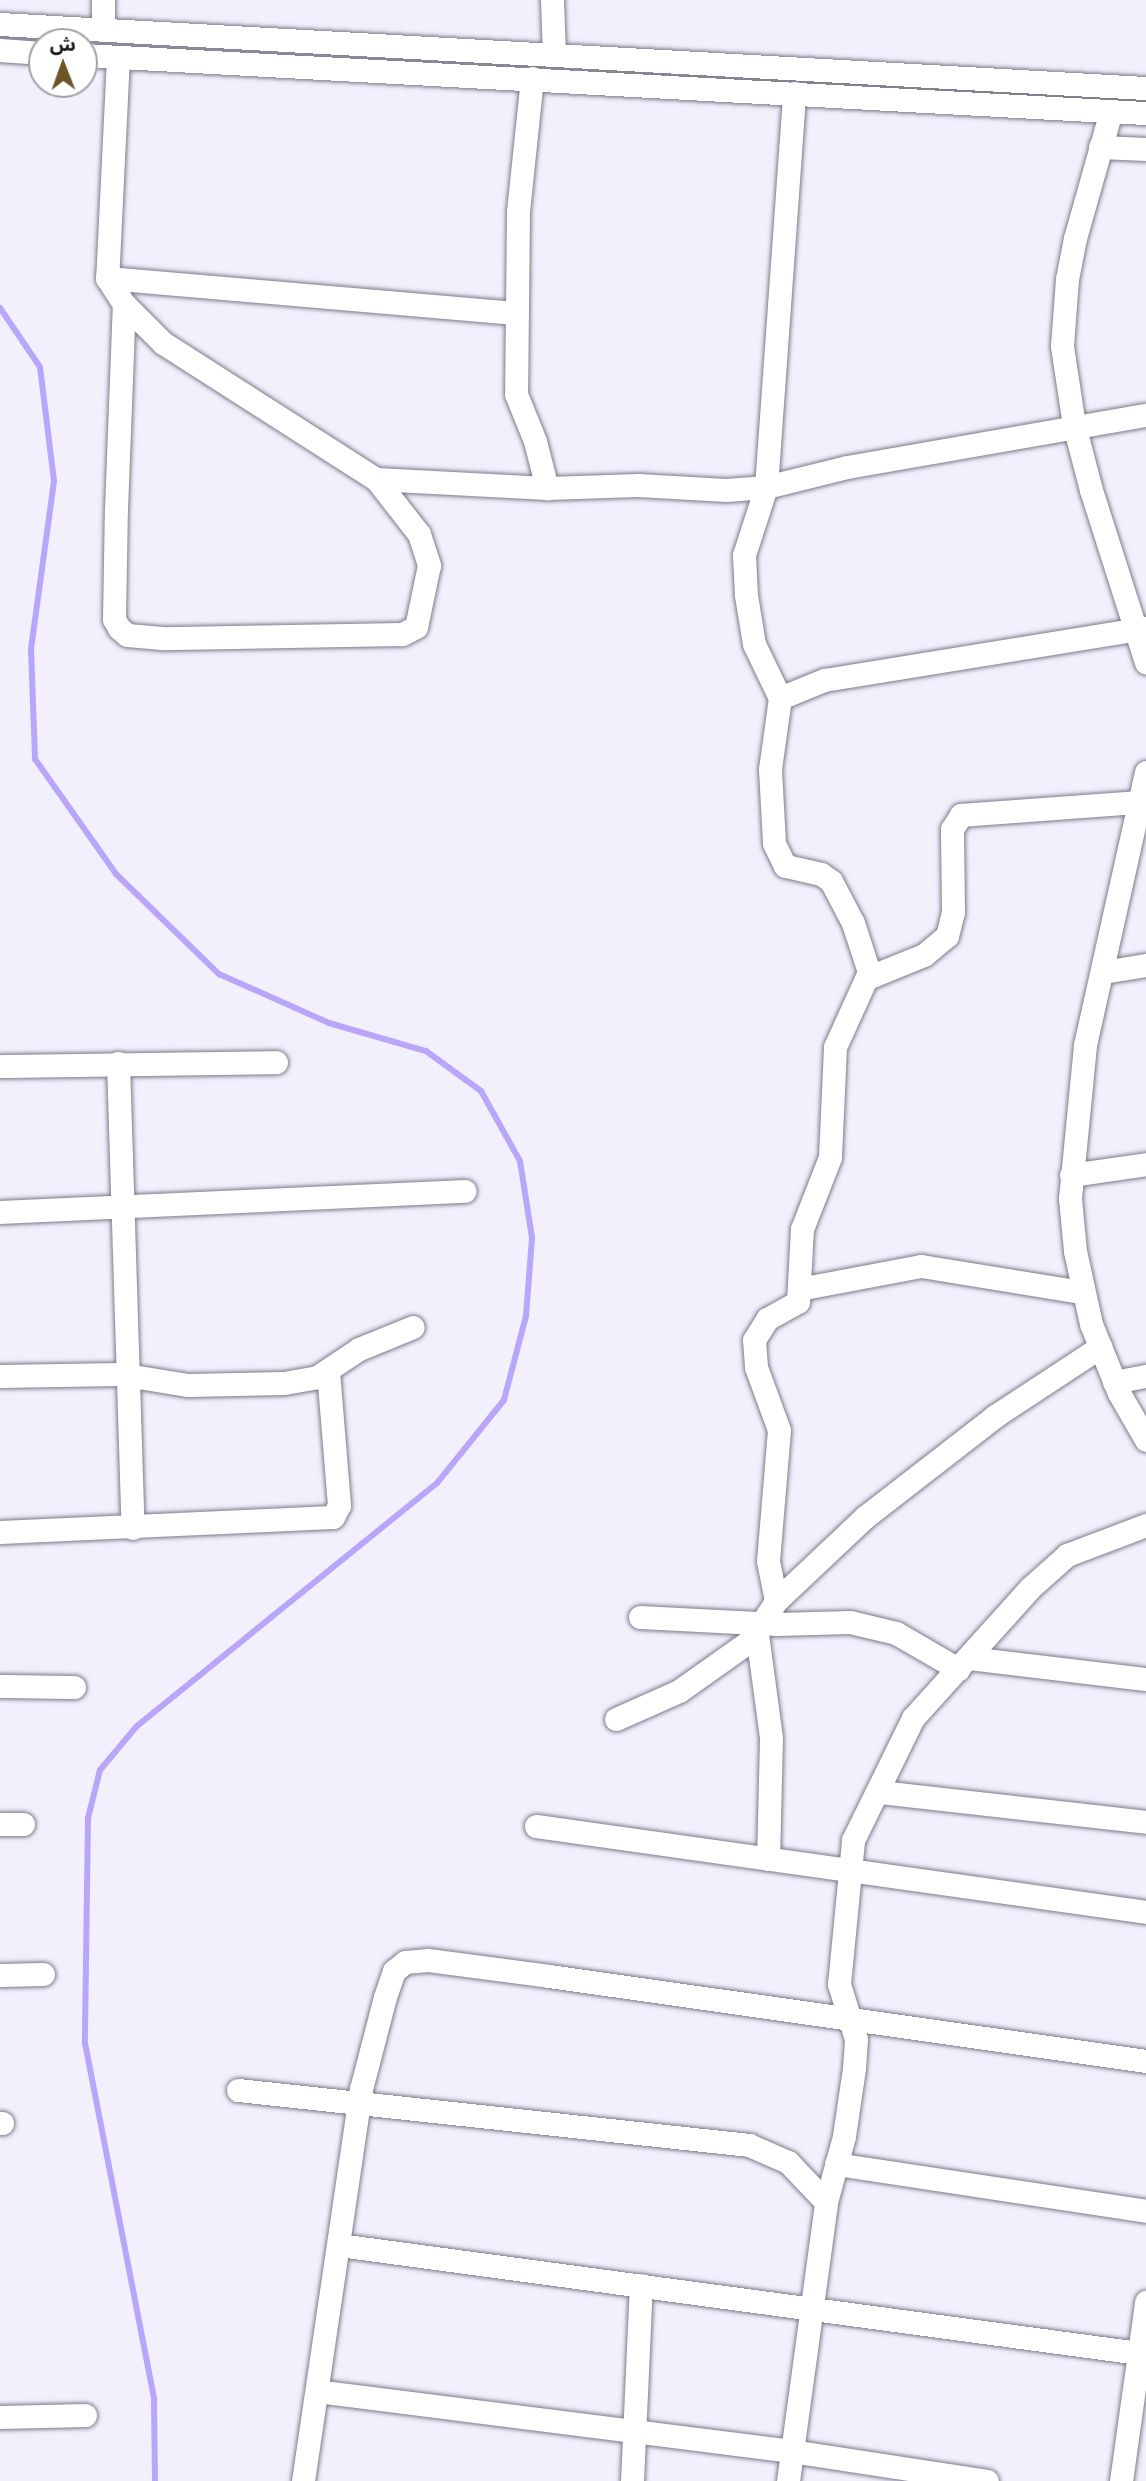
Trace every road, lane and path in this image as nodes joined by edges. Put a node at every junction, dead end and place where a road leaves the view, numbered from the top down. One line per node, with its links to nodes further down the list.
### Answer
1 (103, 0): 4 (street)
2 (552, 0): 7 (street)
3 (0, 24): 4 (street)
4 (103, 28): 7 (street)
5 (0, 50): 6 (street)
6 (28, 52)
7 (554, 54): 11 (street)
8 (98, 56): 9 (street)
9 (118, 57): 10 (street); 16 (street)
10 (532, 78): 12 (street); 18 (street)
11 (1136, 87): 13 (street)
12 (794, 93): 13 (street); 22 (street)
13 (1127, 112): 14 (street)
14 (1100, 147): 15 (street); 20 (street)
15 (1146, 149)
16 (107, 278): 17 (street); 18 (street)
17 (124, 304): 21 (street); 21 (street)
18 (516, 313): 23 (street)
19 (1146, 415): 20 (street)
20 (1074, 425): 22 (street); 24 (street)
21 (376, 479): 23 (street)
22 (766, 487): 23 (street); 26 (street)
23 (547, 488)
24 (1140, 629): 25 (street); 26 (street)
25 (1146, 658)
26 (780, 698): 31 (street)
27 (1146, 772): 28 (street)
28 (1139, 802): 30 (street); 31 (street)
29 (1146, 965): 30 (street)
30 (1102, 972): 36 (street)
31 (867, 978): 40 (street)
32 (276, 1062): 33 (street)
33 (118, 1063): 34 (street); 38 (street)
34 (0, 1066)
35 (1146, 1164): 36 (street)
36 (1071, 1175): 41 (street)
37 (465, 1191): 38 (street)
38 (122, 1207): 39 (street); 45 (street)
39 (0, 1212)
40 (799, 1289): 41 (street); 53 (street)
41 (1082, 1292): 43 (street)
42 (413, 1327): 44 (street)
43 (1100, 1347): 48 (street); 53 (street)
44 (328, 1371): 45 (street); 51 (street)
45 (128, 1375): 46 (street); 51 (street)
46 (0, 1376)
47 (1146, 1376): 48 (street)
48 (1114, 1381): 49 (street)
49 (1146, 1440)
50 (1146, 1525): 56 (street)
51 (133, 1528): 52 (street)
52 (0, 1532)
53 (776, 1601): 55 (street)
54 (640, 1617): 55 (street)
55 (760, 1629): 56 (street); 60 (street); 66 (street)
56 (964, 1663): 57 (street); 61 (street)
57 (1146, 1679)
58 (0, 1686): 59 (street)
59 (74, 1687)
60 (616, 1720)
61 (880, 1791): 62 (street); 67 (street)
62 (1146, 1822)
63 (0, 1824): 64 (street)
64 (23, 1824)
65 (536, 1826): 66 (street)
66 (768, 1859): 67 (street)
67 (848, 1870): 68 (street); 71 (street)
68 (1146, 1912)
69 (43, 1974): 70 (street)
70 (0, 1975)
71 (852, 2023): 72 (street); 74 (street); 75 (street)
72 (1146, 2061)
73 (238, 2090): 74 (street)
74 (358, 2105): 76 (street); 78 (street)
75 (836, 2164): 76 (street); 77 (street)
76 (826, 2202): 81 (street)
77 (1146, 2211)
78 (339, 2245): 79 (street); 83 (street)
79 (641, 2286): 81 (street); 86 (street)
80 (1146, 2302): 82 (street)
81 (810, 2308): 82 (street); 87 (street)
82 (1142, 2354): 92 (street)
83 (317, 2391): 86 (street); 88 (street)
84 (85, 2415): 85 (street)
85 (0, 2417)
86 (637, 2431): 87 (street); 89 (street)
87 (792, 2451): 90 (street); 91 (street)
88 (303, 2481)
89 (632, 2481)
90 (788, 2481)
91 (987, 2481)
92 (1122, 2481)

